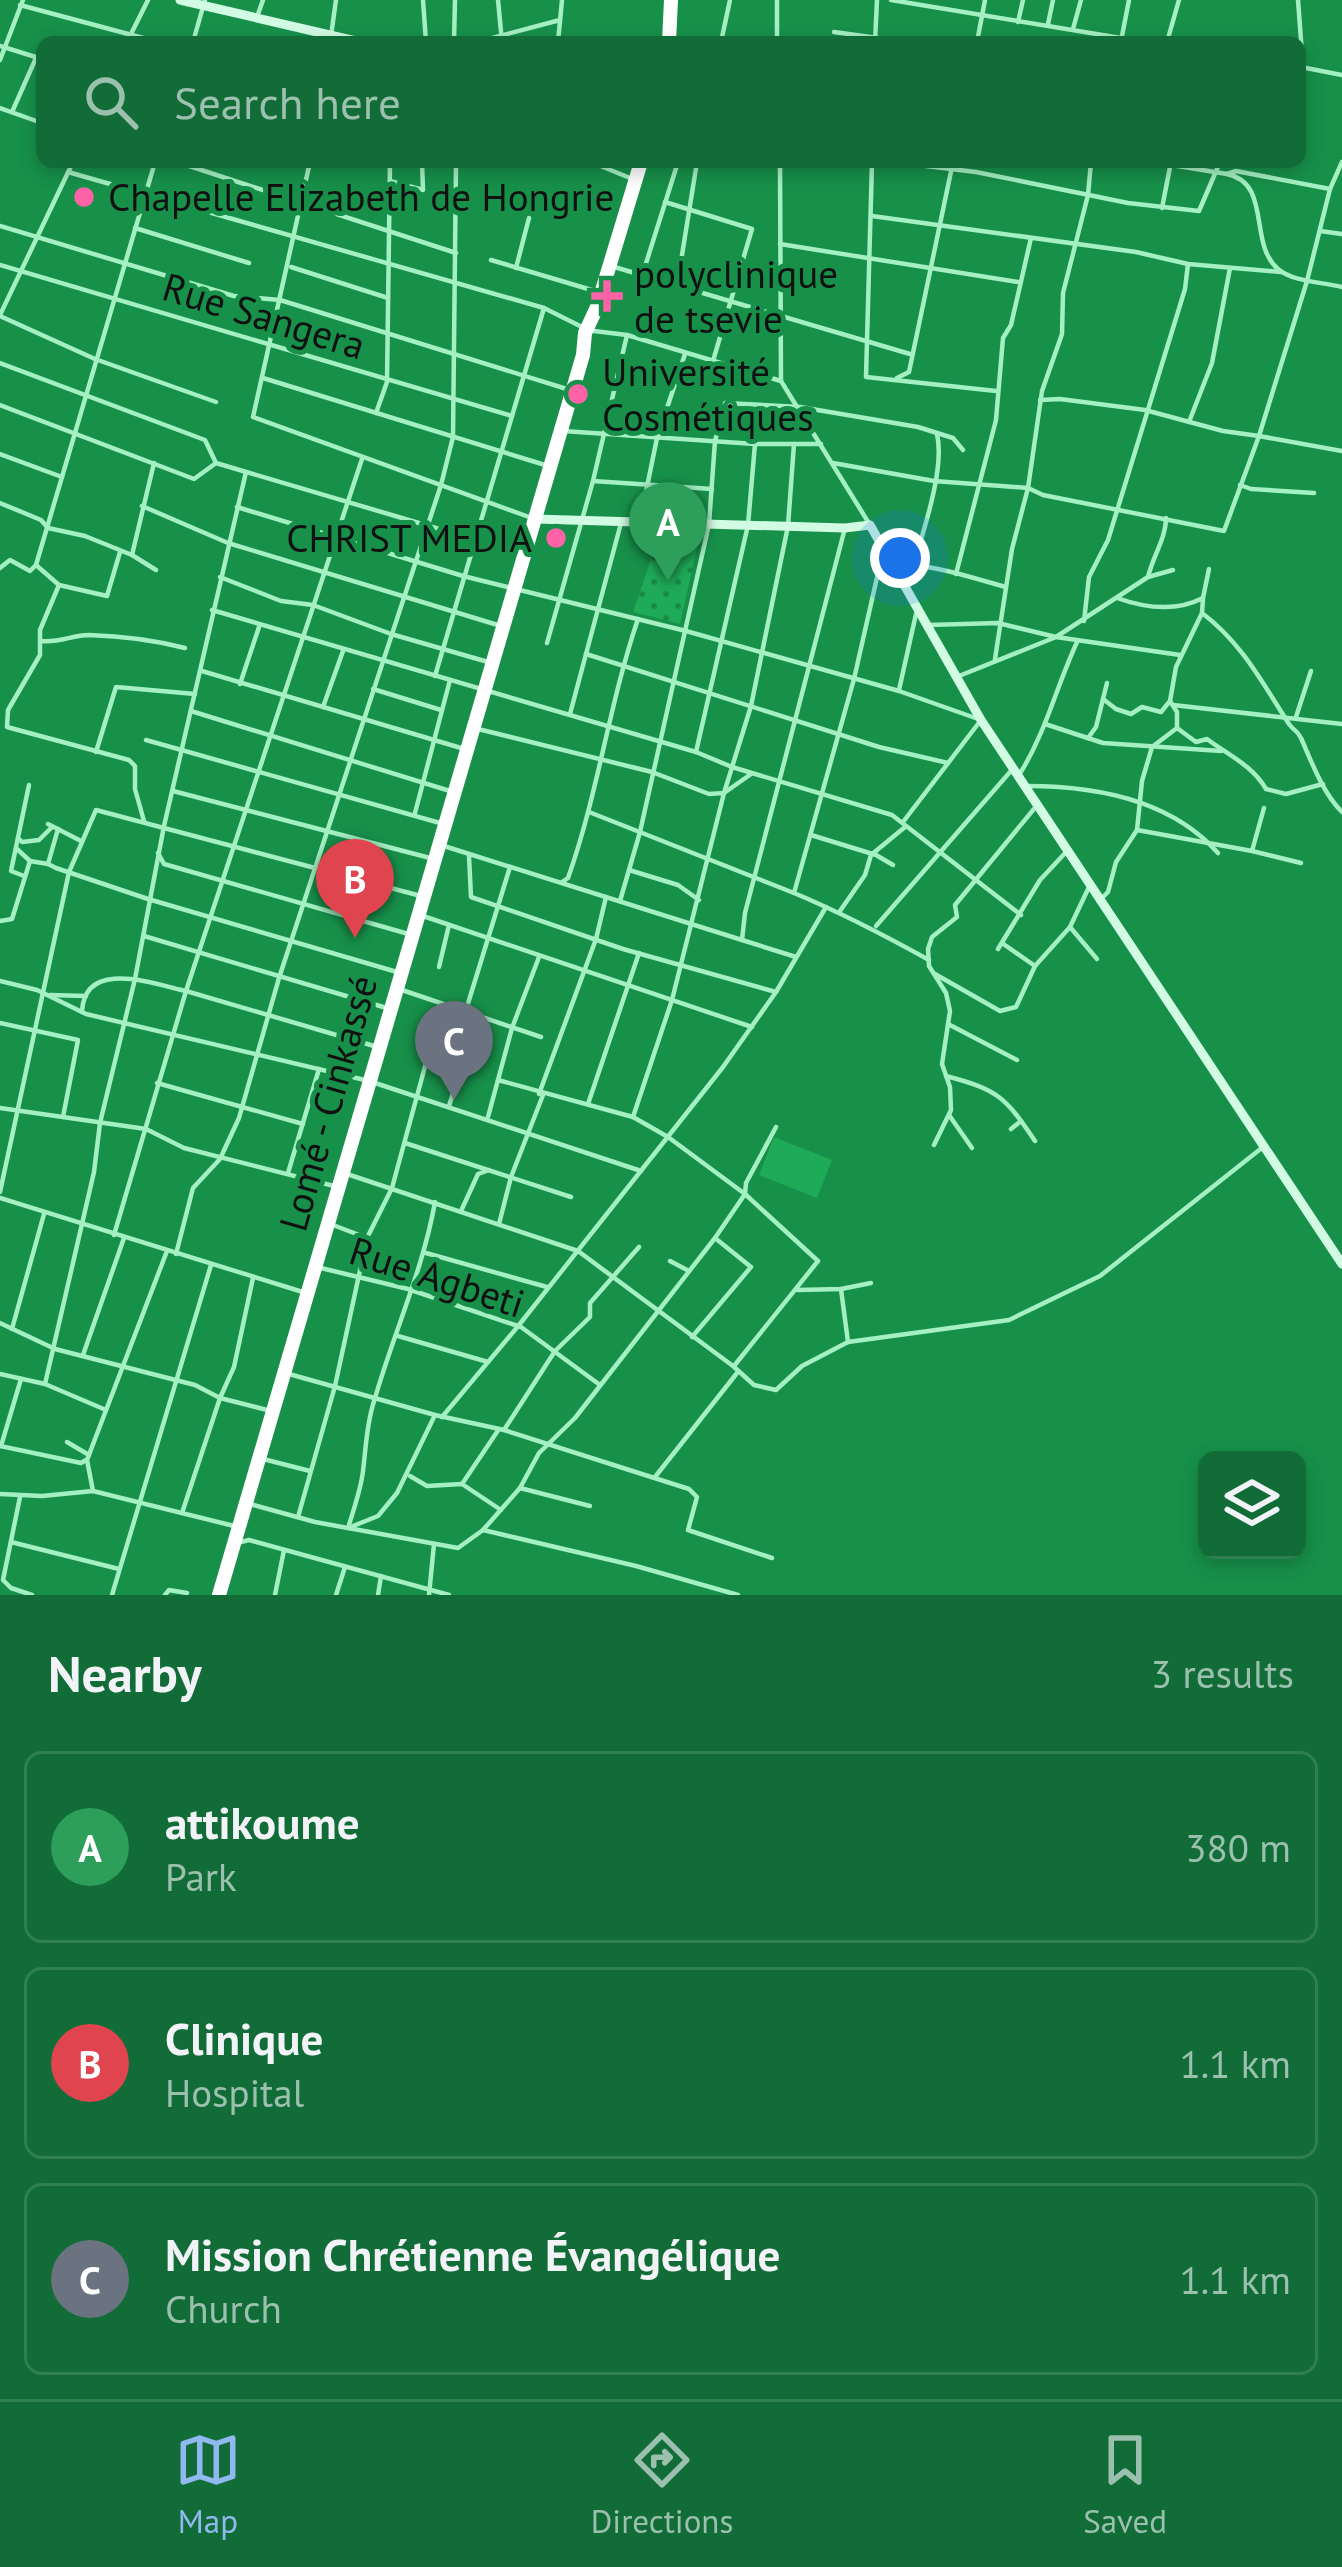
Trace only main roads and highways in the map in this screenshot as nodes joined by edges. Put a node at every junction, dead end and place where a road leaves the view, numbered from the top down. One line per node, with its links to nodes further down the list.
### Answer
1 (671, 0): 2 (highway)
2 (669, 36)
3 (639, 168): 4 (highway, Lomé - Cinkassé)
4 (219, 1595)

